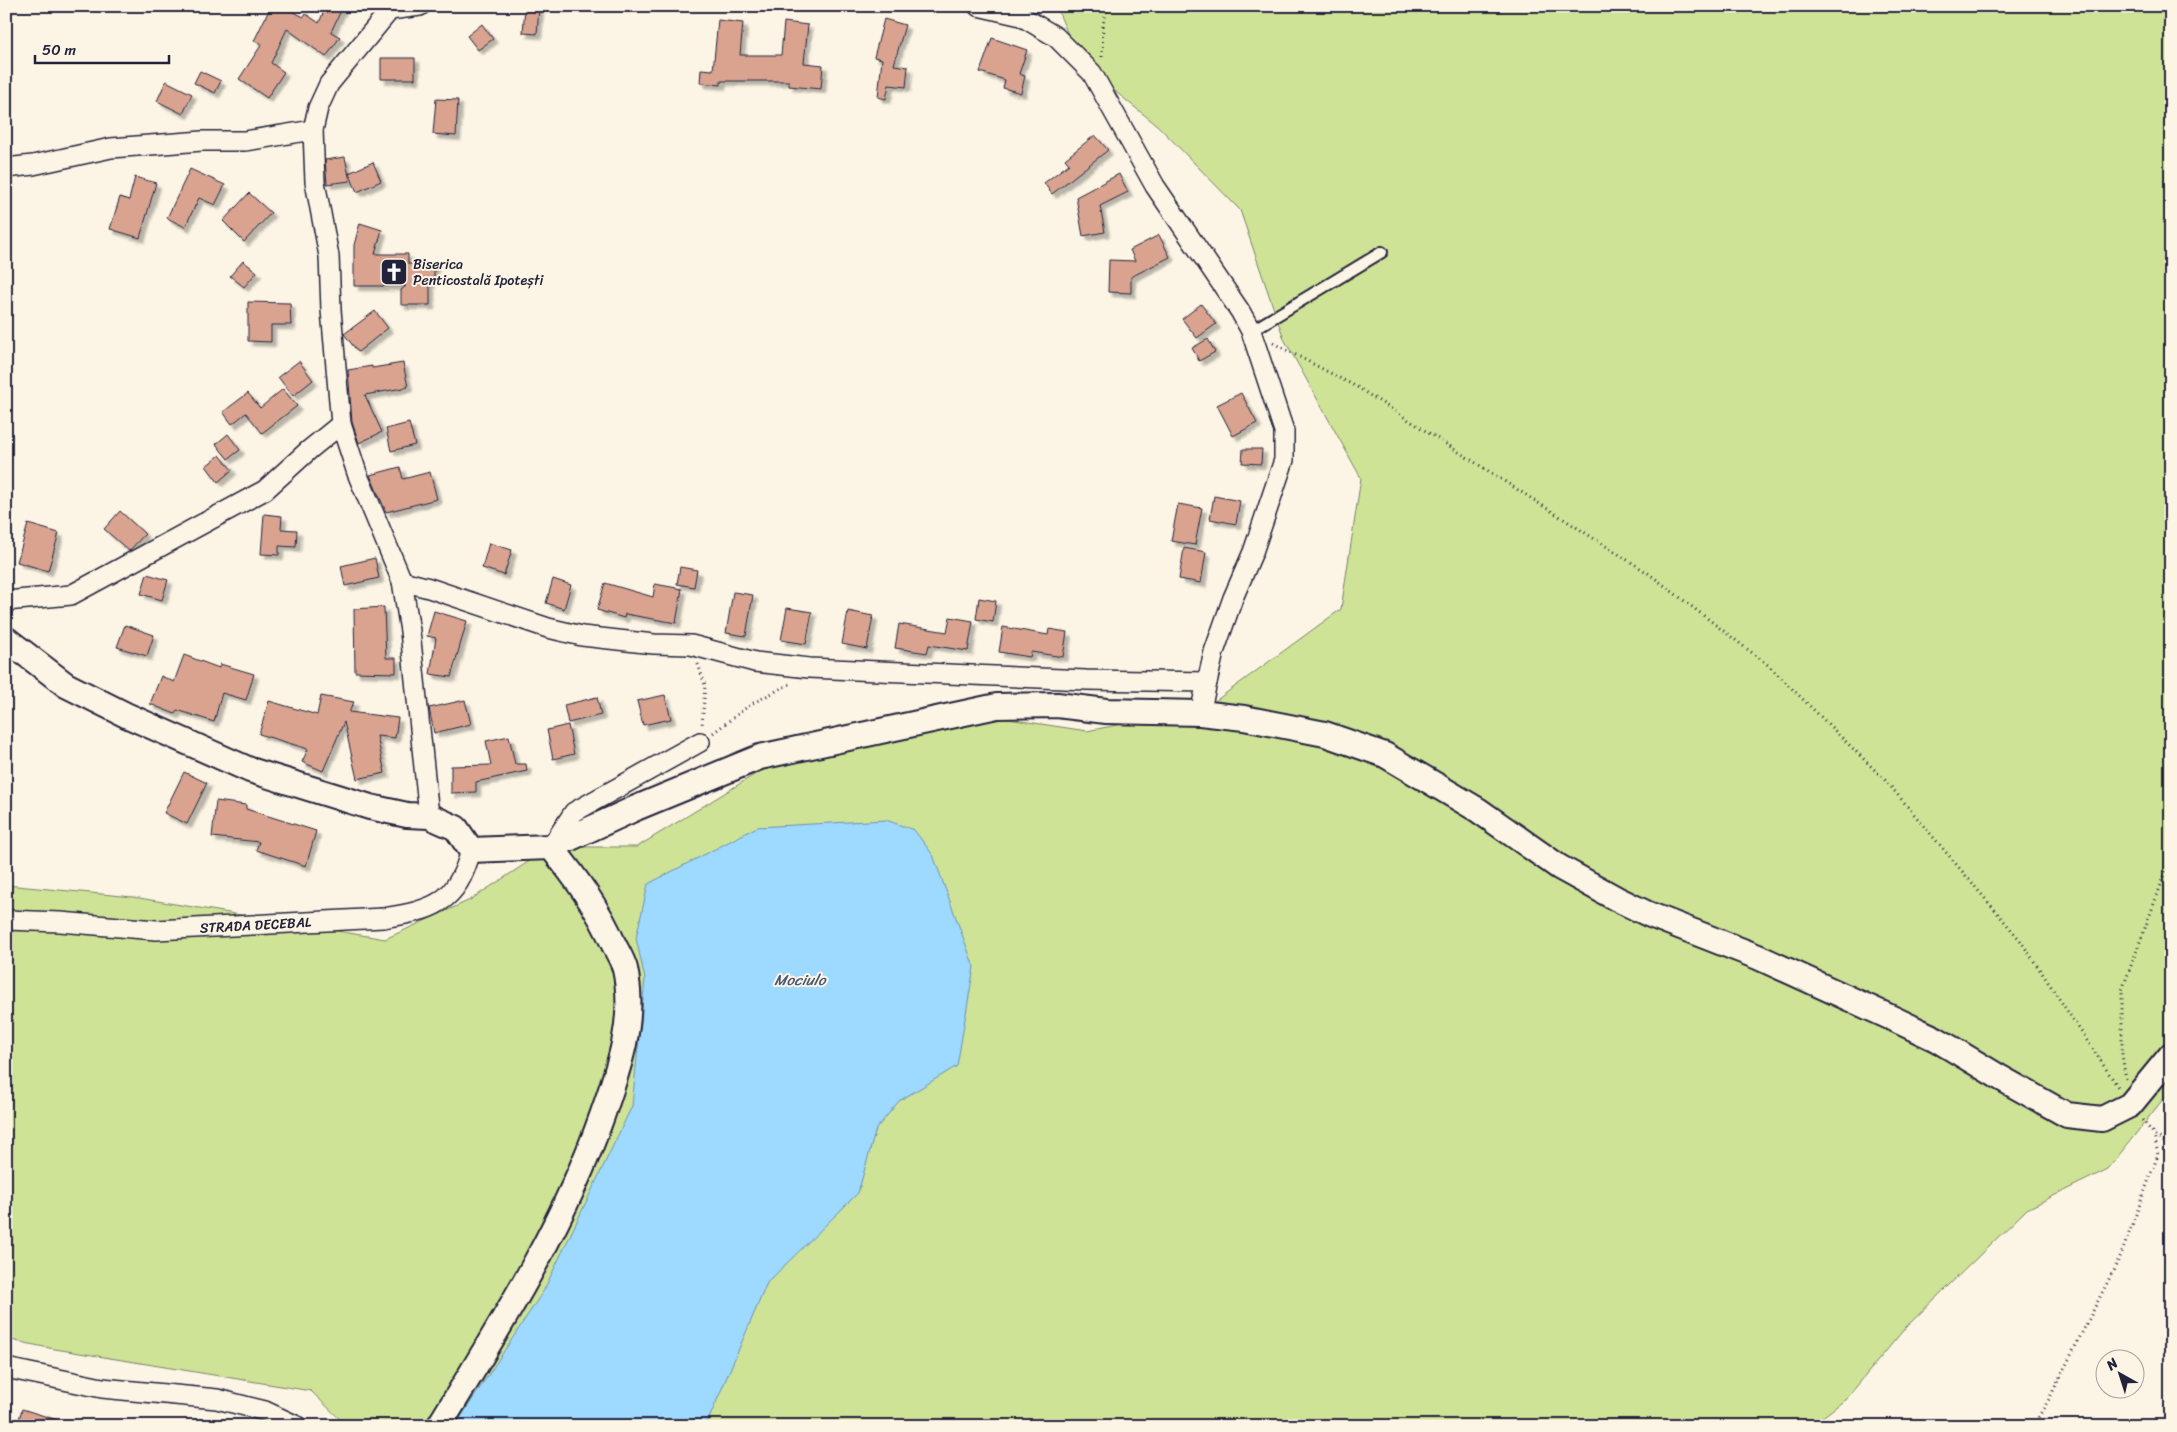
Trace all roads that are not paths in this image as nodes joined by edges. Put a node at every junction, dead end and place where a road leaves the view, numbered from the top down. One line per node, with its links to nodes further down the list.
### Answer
1 (420, 6): 3 (street)
2 (978, 6): 7 (street)
3 (390, 8): 4 (street)
4 (313, 130): 5 (street); 8 (street)
5 (6, 168)
6 (1382, 252): 7 (lane)
7 (1251, 332): 12 (street)
8 (341, 424): 9 (street); 10 (street)
9 (402, 581): 12 (street); 15 (street)
10 (6, 601)
11 (6, 639): 15 (street)
12 (1207, 682): 13 (street)
13 (1200, 713): 16 (street); 19 (street)
14 (700, 742): 16 (street)
15 (429, 816): 17 (street)
16 (551, 847): 17 (street); 22 (street)
17 (471, 850): 18 (street, STRADA DECEBAL)
18 (6, 920)
19 (2171, 1055)
20 (6, 1368): 21 (street)
21 (297, 1426)
22 (439, 1426)

